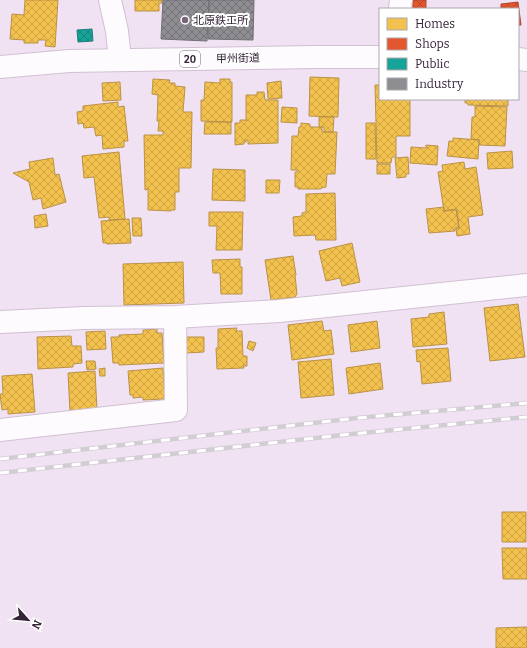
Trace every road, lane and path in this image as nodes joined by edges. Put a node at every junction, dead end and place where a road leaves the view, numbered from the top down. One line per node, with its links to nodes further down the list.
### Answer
1 (110, 0): 3 (main road)
2 (379, 58): 3 (main road, 甲州街道 / 20)
3 (120, 60): 4 (main road, 甲州街道 / 20)
4 (0, 67)
5 (527, 285): 6 (main road)
6 (175, 317): 7 (main road); 8 (main road)
7 (0, 322)
8 (0, 430)

